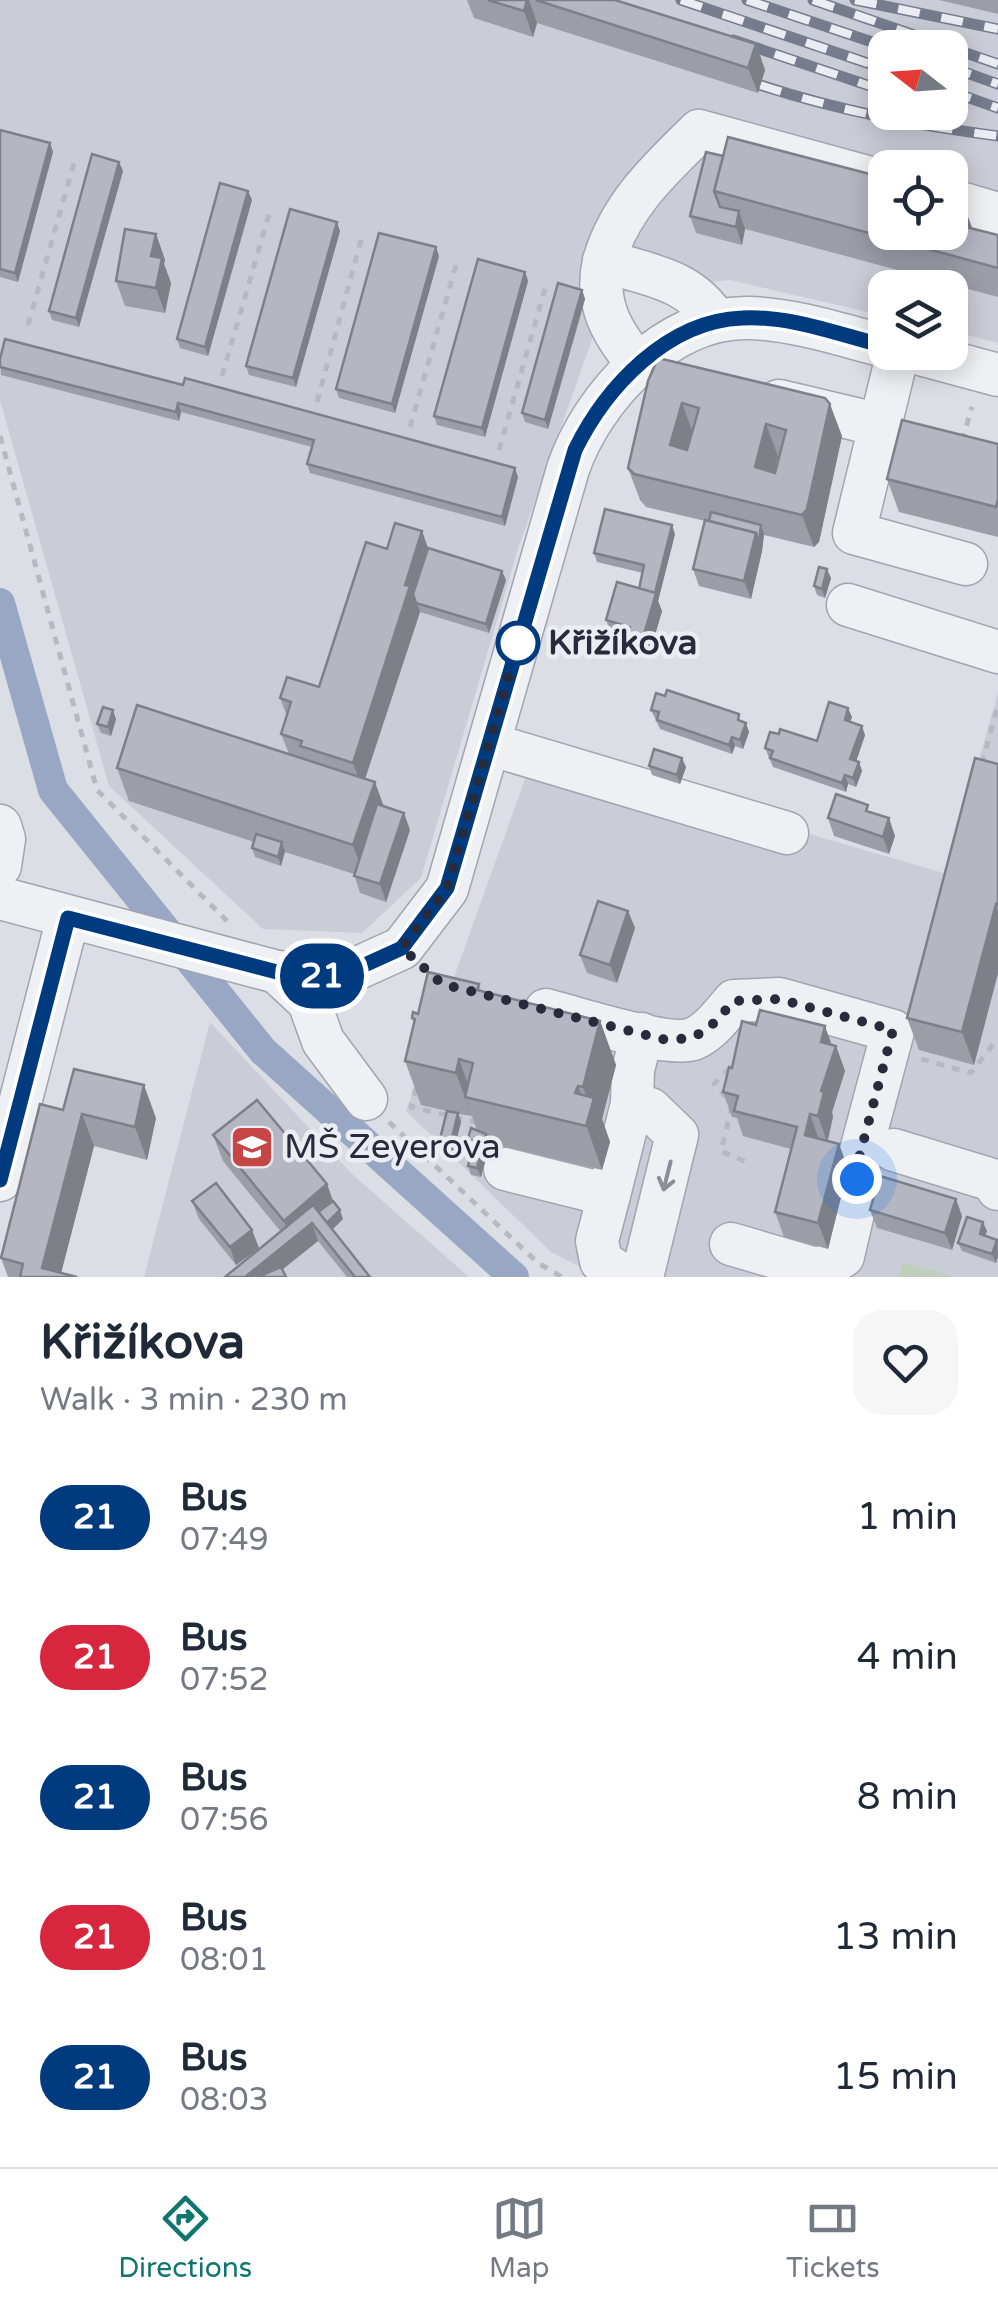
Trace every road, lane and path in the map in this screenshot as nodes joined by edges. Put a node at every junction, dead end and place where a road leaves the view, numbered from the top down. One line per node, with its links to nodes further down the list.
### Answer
1 (76, 156): 11 (path)
2 (868, 177): 7 (street)
3 (968, 205): 5 (street)
4 (270, 212): 16 (path)
5 (998, 214)
6 (363, 233): 19 (path)
7 (604, 261): 10 (street); 13 (street)
8 (457, 262): 21 (path)
9 (545, 289): 24 (path)
10 (716, 321): 12 (street); 13 (street)
11 (28, 324)
12 (868, 342)
13 (639, 365): 29 (street)
14 (894, 370): 20 (street)
15 (946, 370): 17 (street)
16 (222, 376)
17 (985, 391): 23 (path)
18 (738, 392): 20 (street)
19 (317, 402)
20 (880, 425): 25 (street)
21 (410, 426)
22 (0, 436): 36 (path)
23 (961, 445)
24 (499, 450)
25 (966, 564)
26 (848, 604): 27 (street)
27 (998, 652)
28 (998, 705): 30 (path)
29 (490, 744): 32 (street); 37 (street)
30 (978, 781)
31 (0, 826): 33 (street)
32 (787, 833)
33 (0, 866)
34 (0, 898): 35 (street)
35 (68, 918): 36 (street); 41 (street)
36 (228, 944): 37 (street)
37 (277, 972): 47 (street)
38 (501, 999): 39 (street)
39 (642, 1034): 48 (street); 56 (street)
40 (998, 1038): 42 (path)
41 (16, 1051): 53 (street)
42 (912, 1056)
43 (736, 1062): 44 (path)
44 (728, 1070): 46 (path); 51 (path)
45 (419, 1076): 49 (path)
46 (737, 1081)
47 (366, 1099): 57 (path)
48 (632, 1104): 55 (street); 59 (street, one-way to 59)
49 (476, 1122)
50 (894, 1150): 54 (street)
51 (751, 1164)
52 (505, 1169): 55 (street)
53 (0, 1180)
54 (998, 1189)
55 (608, 1195): 58 (street)
56 (732, 1244)
57 (562, 1277)
58 (624, 1277)
59 (642, 1277)

